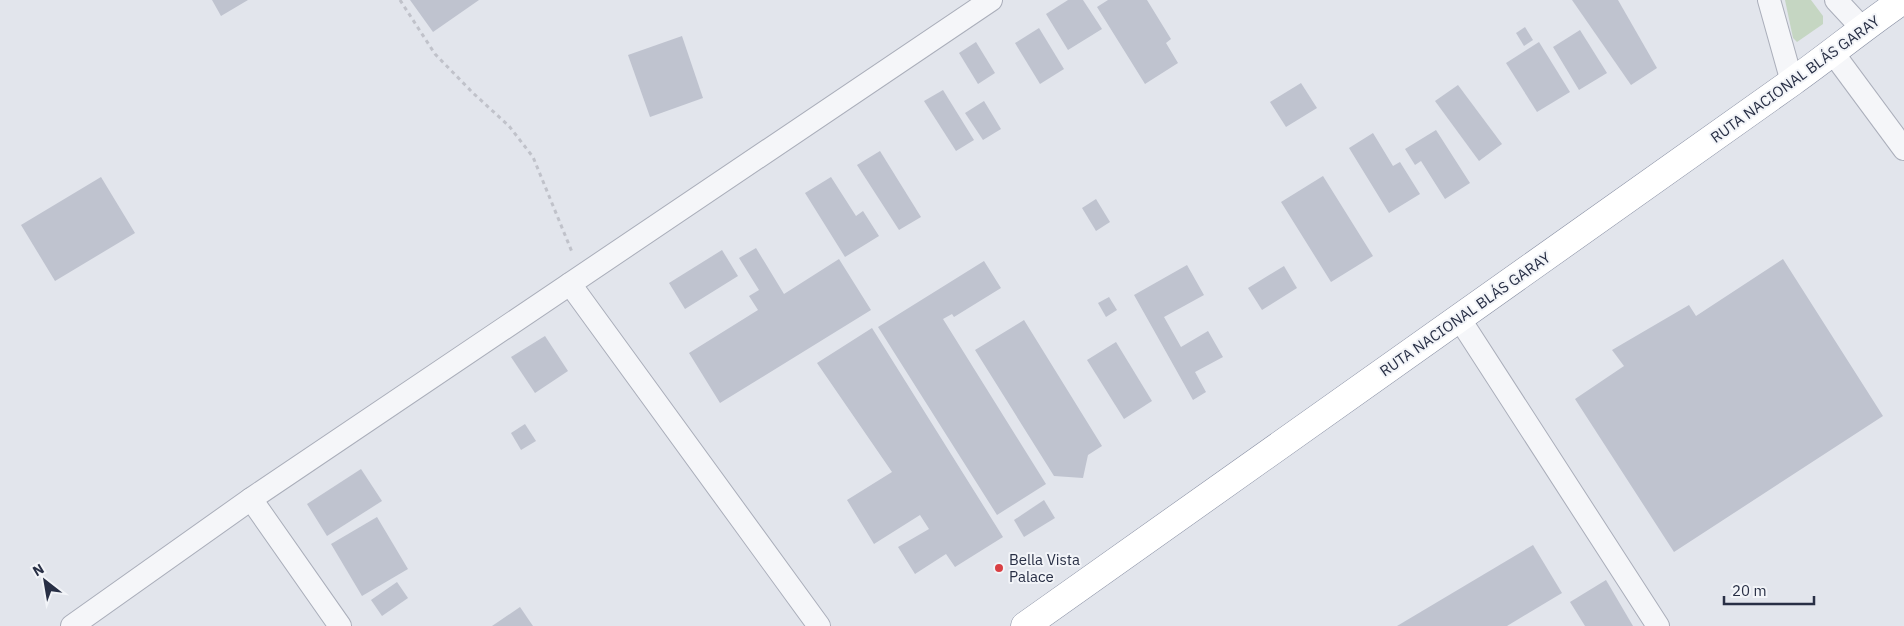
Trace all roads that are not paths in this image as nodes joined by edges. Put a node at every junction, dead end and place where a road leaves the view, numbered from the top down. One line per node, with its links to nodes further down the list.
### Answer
1 (991, 0): 9 (street)
2 (1769, 0): 7 (street)
3 (1836, 0): 5 (street)
4 (1903, 0): 5 (highway, RUTA NACIONAL BLÁS GARAY)
5 (1862, 28): 6 (highway, RUTA NACIONAL BLÁS GARAY)
6 (1833, 53): 7 (highway, RUTA NACIONAL BLÁS GARAY); 8 (street)
7 (1792, 82): 10 (highway, RUTA NACIONAL BLÁS GARAY)
8 (1904, 149)
9 (576, 280): 11 (street); 14 (street)
10 (1458, 318): 15 (highway, RUTA NACIONAL BLÁS GARAY); 16 (street)
11 (251, 499): 12 (street); 13 (street)
12 (72, 626)
13 (340, 626)
14 (819, 626)
15 (1026, 626)
16 (1658, 626)

